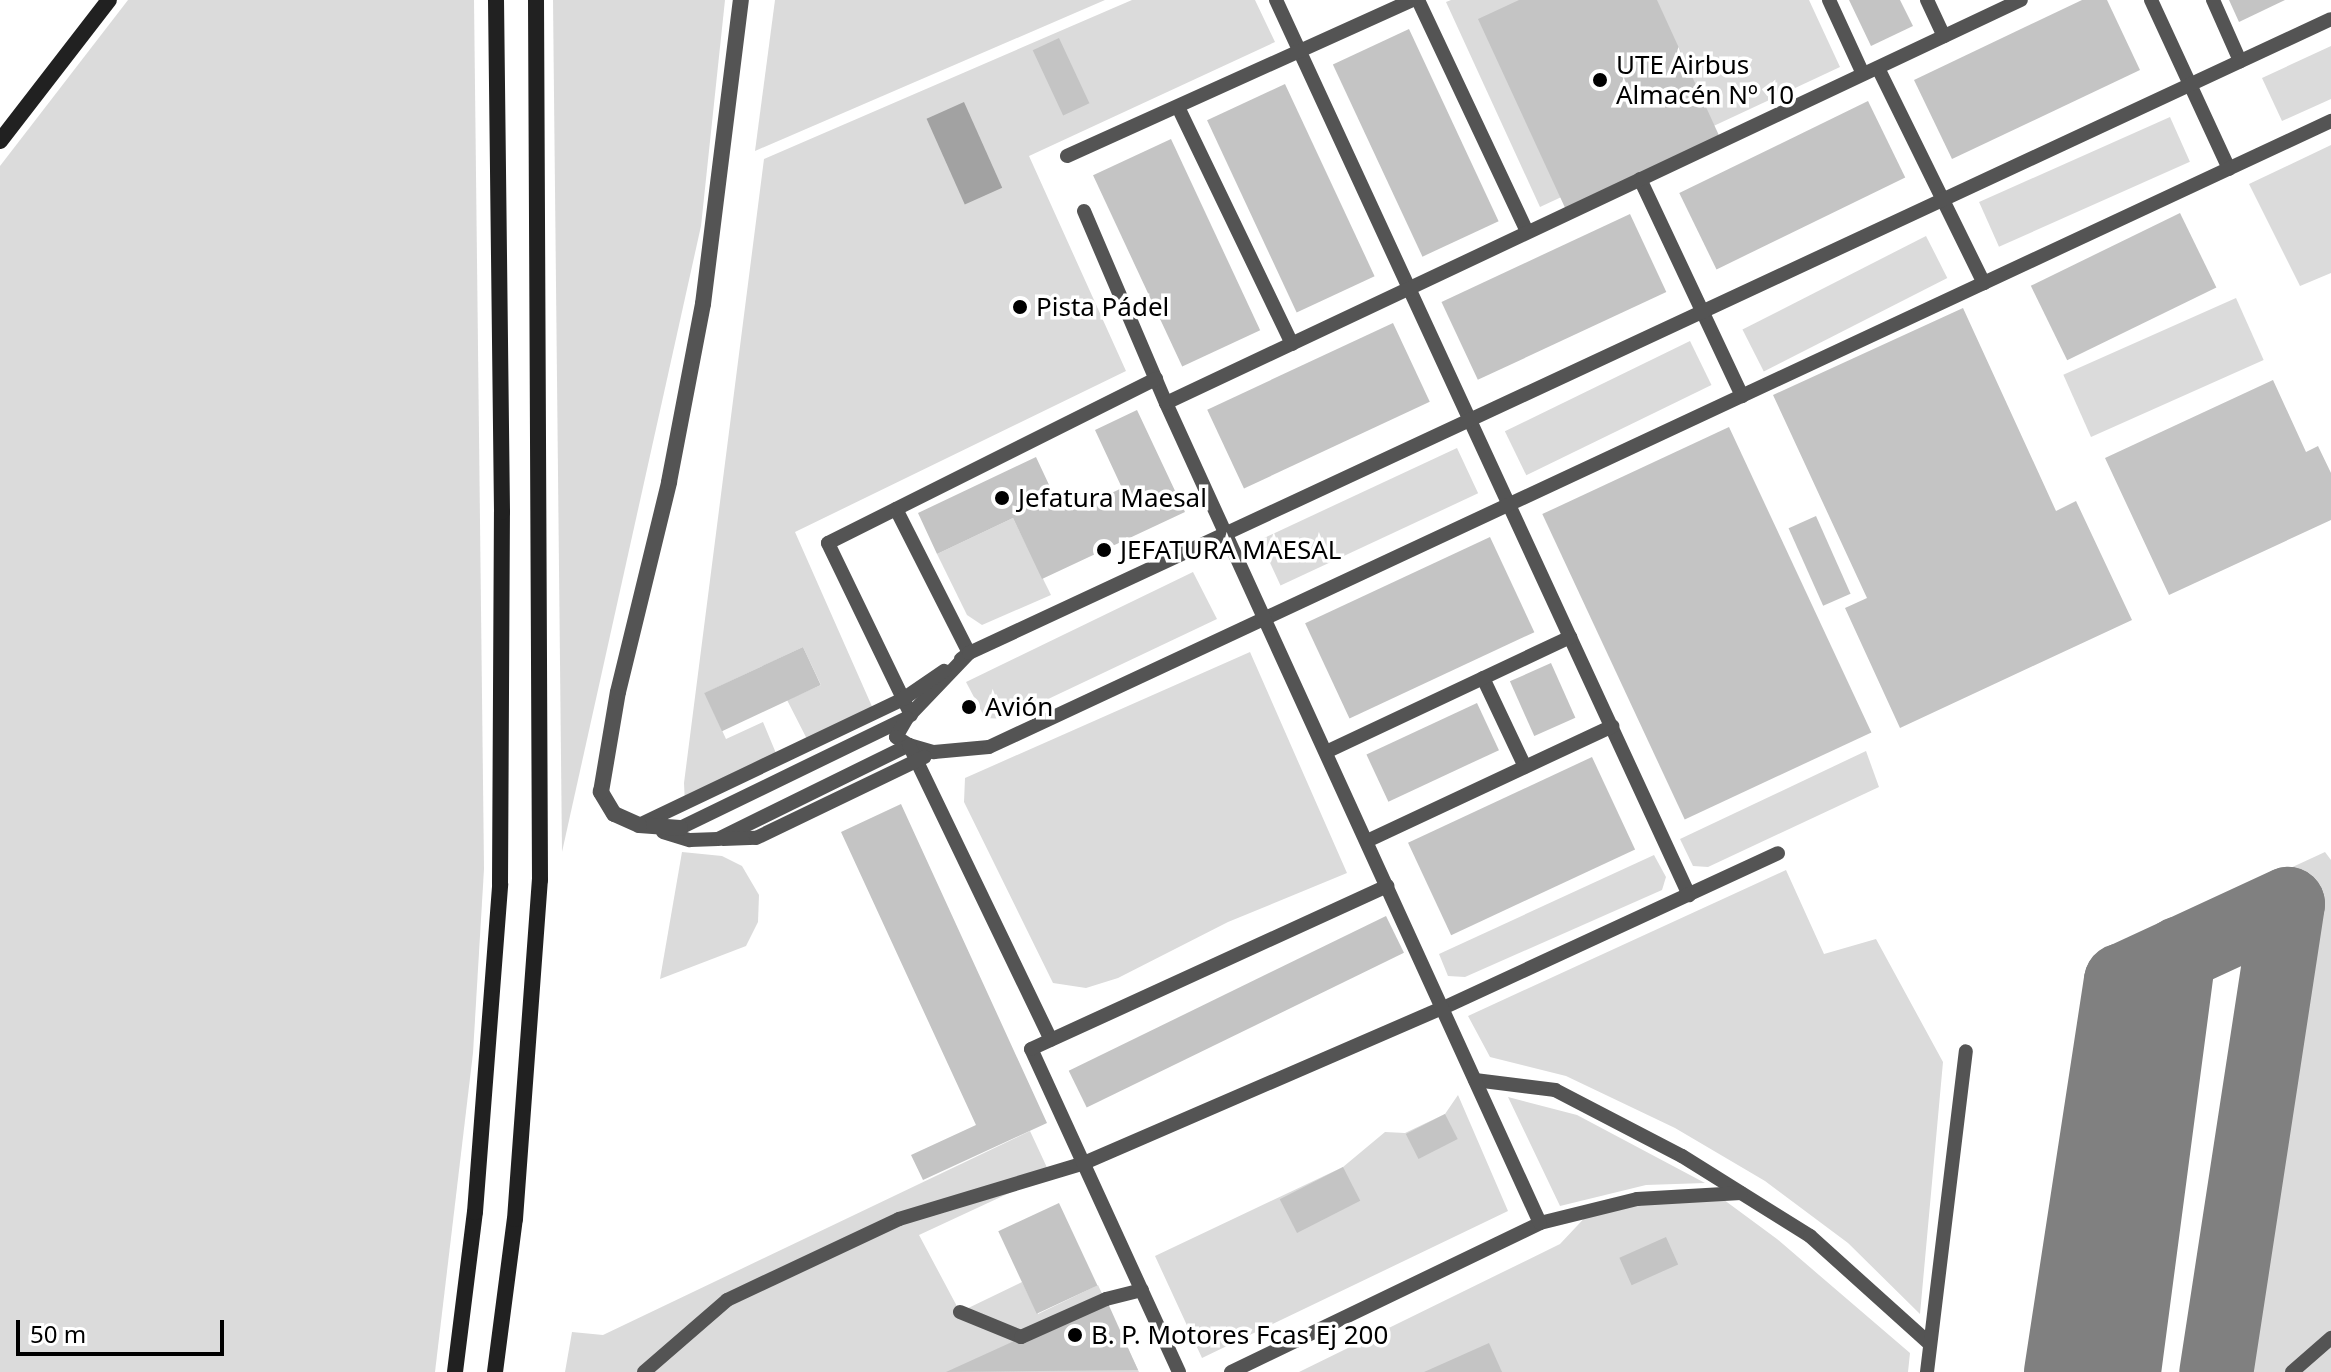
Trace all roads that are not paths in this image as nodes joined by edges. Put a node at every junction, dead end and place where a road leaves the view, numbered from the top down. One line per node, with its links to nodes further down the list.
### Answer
1 (109, 0): 21 (main road)
2 (496, 0): 68 (main road)
3 (536, 0): 69 (main road)
4 (741, 0): 50 (street)
5 (1276, 0): 14 (lane)
6 (1416, 0): 14 (lane); 27 (lane)
7 (1829, 0): 17 (lane)
8 (1927, 0): 13 (lane)
9 (2021, 0): 13 (lane)
10 (2151, 0): 18 (lane)
11 (2213, 0): 15 (lane)
12 (2331, 19): 15 (lane)
13 (1944, 36): 16 (lane)
14 (1300, 53): 19 (lane); 29 (lane)
15 (2240, 61): 18 (lane)
16 (1878, 68): 17 (lane); 25 (lane)
17 (1863, 74): 24 (lane)
18 (2191, 84): 23 (lane); 25 (lane)
19 (1178, 107): 22 (lane); 31 (lane)
20 (2331, 121): 23 (lane)
21 (0, 141)
22 (1067, 156)
23 (2229, 169): 28 (lane)
24 (1640, 179): 27 (lane); 30 (lane)
25 (1943, 200): 28 (lane); 30 (lane)
26 (1084, 211): 32 (lane)
27 (1527, 232): 29 (lane)
28 (1984, 283): 33 (lane)
29 (1406, 290): 31 (lane); 35 (lane)
30 (1704, 312): 33 (lane); 35 (lane)
31 (1292, 344): 34 (lane)
32 (1156, 379): 34 (lane); 37 (lane)
33 (1742, 396): 36 (lane)
34 (1166, 403): 38 (lane)
35 (1469, 421): 36 (lane); 38 (lane)
36 (1510, 504): 39 (lane); 40 (lane)
37 (896, 509): 41 (lane); 43 (lane)
38 (1225, 534): 39 (lane); 41 (lane)
39 (1266, 619): 47 (lane); 48 (lane)
40 (1570, 637): 42 (lane); 45 (lane)
41 (969, 653): 43 (lane); 44 (lane)
42 (1483, 678): 48 (lane); 49 (lane)
43 (903, 699): 44 (lane); 50 (lane)
44 (909, 717): 46 (lane); 51 (lane)
45 (1612, 726): 49 (lane); 56 (lane)
46 (909, 745): 47 (lane); 52 (lane); 58 (lane)
47 (934, 752): 52 (lane)
48 (1326, 752): 53 (lane)
49 (1525, 767): 53 (lane)
50 (639, 825): 51 (street); 52 (lane)
51 (680, 828)
52 (718, 839)
53 (1367, 841): 55 (lane)
54 (1778, 853): 56 (lane)
55 (1387, 886): 57 (lane); 58 (lane)
56 (1689, 895): 57 (lane)
57 (1443, 1008): 60 (lane); 61 (lane)
58 (1051, 1040): 61 (lane)
59 (1966, 1051): 67 (lane)
60 (1475, 1080): 62 (lane); 63 (lane)
61 (1084, 1163): 64 (lane); 70 (lane)
62 (1741, 1193): 63 (lane); 67 (lane)
63 (1540, 1223): 72 (lane)
64 (1142, 1290): 65 (lane); 71 (lane)
65 (960, 1312)
66 (2331, 1338): 74 (lane)
67 (1930, 1344): 73 (lane)
68 (455, 1372)
69 (495, 1372)
70 (644, 1372)
71 (1179, 1372)
72 (1231, 1372)
73 (1927, 1372)
74 (2292, 1372)

